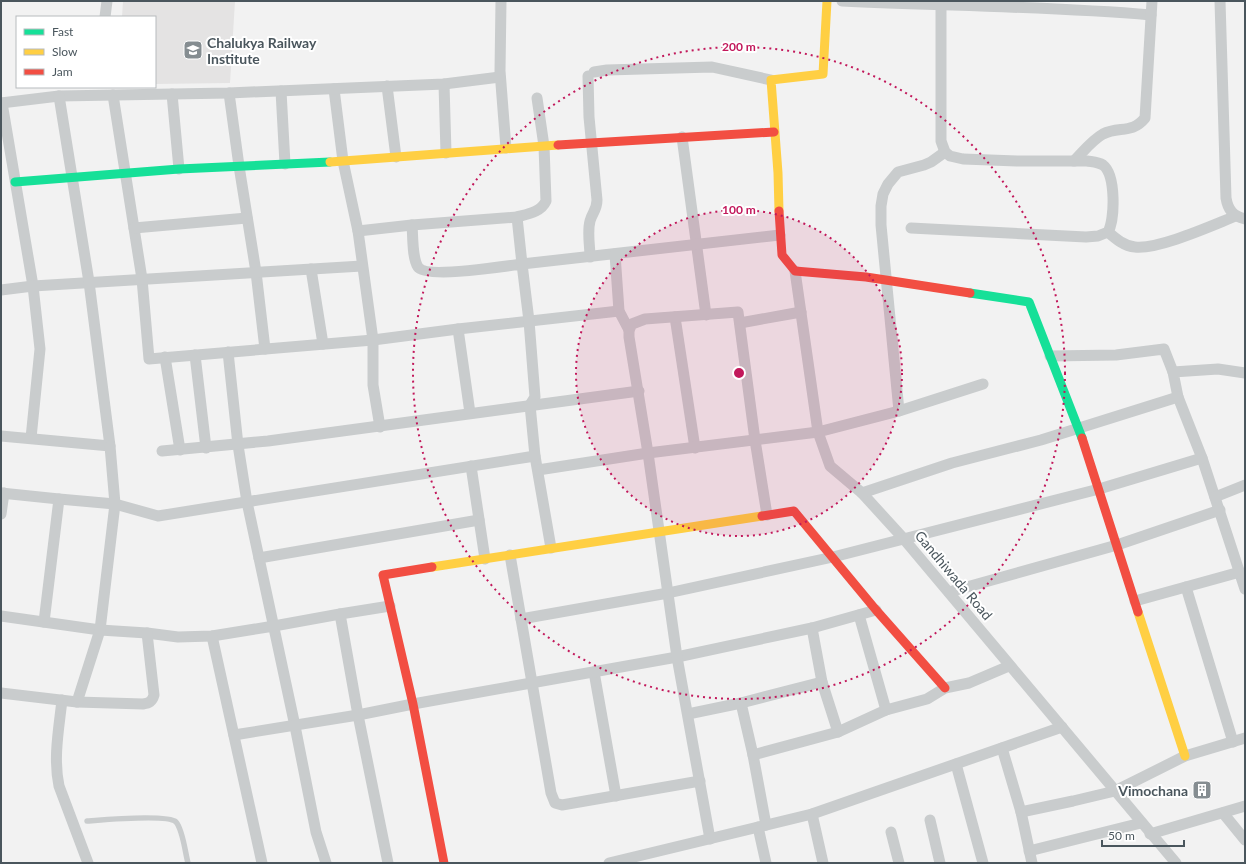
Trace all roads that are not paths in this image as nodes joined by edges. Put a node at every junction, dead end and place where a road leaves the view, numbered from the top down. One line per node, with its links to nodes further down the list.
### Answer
1 (107, 1): 9 (street)
2 (501, 1): 10 (street)
3 (827, 1): 11 (street)
4 (842, 1): 7 (street)
5 (1152, 1): 8 (street)
6 (1220, 1): 40 (street)
7 (941, 3): 8 (street); 28 (street)
8 (1151, 14): 32 (street)
9 (105, 16)
10 (500, 77): 12 (street); 27 (street)
11 (771, 80): 23 (street); 25 (street)
12 (444, 84): 13 (street); 29 (street)
13 (387, 86): 14 (street); 30 (street)
14 (334, 89): 16 (street); 31 (street)
15 (87, 91): 19 (street); 20 (street)
16 (280, 91): 17 (street); 33 (street)
17 (229, 93): 18 (street); 34 (street)
18 (172, 94): 19 (street); 35 (street)
19 (113, 95): 36 (street)
20 (59, 96): 22 (street); 37 (street)
21 (537, 98): 26 (street)
22 (2, 103): 38 (street)
23 (774, 132): 24 (street); 47 (street)
24 (682, 137): 25 (street); 48 (street)
25 (592, 142): 26 (street); 50 (street)
26 (544, 146): 27 (street); 39 (street)
27 (506, 148): 29 (street)
28 (945, 152): 32 (street); 57 (street)
29 (446, 153): 30 (street)
30 (396, 157): 31 (street)
31 (343, 161): 33 (street); 45 (street)
32 (1074, 161): 46 (street)
33 (285, 164): 34 (street)
34 (239, 166): 35 (street); 41 (street)
35 (179, 169): 36 (street)
36 (125, 173): 37 (street); 43 (street)
37 (72, 177): 38 (street); 58 (street)
38 (15, 182): 59 (street)
39 (517, 217): 42 (street); 51 (street)
40 (1240, 217): 46 (street)
41 (248, 218): 43 (street); 55 (street)
42 (412, 225): 45 (street); 51 (street)
43 (134, 228): 56 (street)
44 (911, 228): 46 (street)
45 (358, 231): 52 (street)
46 (1108, 232)
47 (780, 236): 48 (street); 54 (street)
48 (697, 245): 49 (street); 63 (street)
49 (615, 254): 50 (street); 61 (street)
50 (590, 257): 51 (street)
51 (522, 264): 65 (street)
52 (362, 266): 53 (street); 69 (street)
53 (311, 269): 55 (street); 70 (street)
54 (795, 271): 57 (street); 62 (street, Gandhiwada Road)
55 (256, 272): 56 (street); 71 (street)
56 (142, 279): 58 (street); 75 (street)
57 (888, 281): 74 (street); 82 (street)
58 (89, 282): 59 (street); 91 (street)
59 (33, 286): 60 (street); 88 (street)
60 (1, 290)
61 (619, 311): 65 (street); 68 (street)
62 (801, 312): 66 (street); 86 (street, Gandhiwada Road)
63 (706, 315): 64 (street); 66 (street)
64 (675, 317): 68 (street); 93 (street)
65 (529, 322): 67 (street); 81 (street)
66 (740, 323): 89 (street)
67 (458, 329): 69 (street); 83 (street)
68 (629, 330): 79 (street)
69 (373, 340): 70 (street); 84 (street)
70 (323, 344): 71 (street)
71 (265, 349): 72 (street)
72 (228, 352): 73 (street); 90 (street)
73 (195, 355): 75 (street); 92 (street)
74 (1050, 356): 76 (street); 85 (street)
75 (165, 357): 94 (street)
76 (1173, 372): 77 (street); 80 (street)
77 (1245, 373)
78 (983, 384): 82 (street)
79 (639, 391): 81 (street); 96 (street)
80 (1178, 397): 85 (street); 98 (street)
81 (530, 405): 83 (street); 97 (street)
82 (899, 411): 86 (street)
83 (470, 413): 84 (street)
84 (380, 427): 90 (street)
85 (1079, 428): 102 (street); 104 (street)
86 (818, 432): 89 (street); 104 (street, Gandhiwada Road)
87 (1, 436): 88 (street)
88 (31, 438): 91 (street)
89 (755, 440): 93 (street); 111 (street)
90 (238, 445): 92 (street); 107 (street)
91 (110, 446): 108 (street)
92 (206, 448): 94 (street)
93 (695, 448): 96 (street)
94 (180, 450): 95 (street)
95 (162, 451)
96 (648, 453): 100 (street); 113 (street)
97 (535, 456): 99 (street); 100 (street)
98 (1202, 458): 102 (street); 105 (street)
99 (471, 466): 107 (street); 112 (street)
100 (538, 470): 116 (street)
101 (1245, 485): 105 (street)
102 (1099, 489): 114 (street); 115 (street)
103 (2, 493): 106 (street); 110 (street)
104 (862, 493): 114 (street, Gandhiwada Road)
105 (1216, 497): 109 (street)
106 (59, 499): 108 (street); 133 (street)
107 (247, 502): 108 (street); 119 (street)
108 (115, 504): 136 (street)
109 (1220, 510): 115 (street); 121 (street)
110 (1, 514)
111 (767, 515): 113 (street); 118 (street)
112 (479, 520): 119 (street); 120 (street)
113 (659, 532): 116 (street); 125 (street)
114 (903, 538): 118 (street); 124 (street, Gandhiwada Road)
115 (1118, 545): 124 (street); 126 (street)
116 (551, 548): 117 (street)
117 (510, 555): 120 (street); 132 (street)
118 (833, 556): 125 (street); 128 (street)
119 (259, 558): 134 (street)
120 (485, 559): 127 (street)
121 (1240, 572): 122 (street); 123 (street)
122 (1186, 587): 126 (street); 158 (street)
123 (1245, 588)
124 (949, 592): 140 (street, Gandhiwada Road)
125 (668, 593): 132 (street); 139 (street)
126 (1135, 601): 161 (street)
127 (390, 606): 129 (street); 149 (street)
128 (876, 610): 130 (street); 144 (street)
129 (340, 614): 134 (street); 152 (street)
130 (859, 614): 135 (street); 150 (street)
131 (1, 616): 133 (street)
132 (521, 619): 143 (street)
133 (44, 622): 136 (street)
134 (274, 626): 138 (street); 153 (street)
135 (812, 628): 139 (street); 142 (street)
136 (100, 630): 137 (street); 147 (street)
137 (147, 634): 138 (street); 147 (street)
138 (212, 636): 156 (street)
139 (677, 657): 141 (street); 151 (street)
140 (1009, 666): 144 (street); 154 (street, Gandhiwada Road)
141 (594, 672): 143 (street); 165 (street)
142 (822, 682): 148 (street); 155 (street)
143 (532, 684): 149 (street); 165 (street)
144 (945, 688): 150 (street)
145 (1, 693): 146 (street)
146 (62, 700): 147 (street); 181 (street)
147 (77, 702)
148 (741, 703): 151 (street); 160 (street)
149 (413, 704): 152 (street); 186 (street)
150 (886, 710): 155 (street)
151 (688, 714): 163 (street)
152 (358, 715): 153 (street); 185 (street)
153 (295, 726): 156 (street); 184 (street)
154 (1062, 727): 159 (street); 164 (street, Gandhiwada Road)
155 (838, 732): 160 (street)
156 (234, 735): 183 (street)
157 (1245, 738): 158 (street)
158 (1233, 742): 161 (street)
159 (1002, 748): 162 (street); 167 (street)
160 (753, 755): 173 (street)
161 (1185, 756): 164 (street)
162 (956, 764): 169 (street); 192 (street)
163 (700, 781): 165 (street); 176 (street)
164 (1115, 791): 167 (street); 172 (street, Gandhiwada Road)
165 (616, 796)
166 (1245, 806): 168 (street)
167 (1021, 812): 178 (street)
168 (1223, 813): 175 (street); 177 (street)
169 (812, 814): 173 (street); 189 (street)
170 (930, 820): 191 (street)
171 (87, 821): 182 (lane)
172 (1142, 823): 175 (street, Gandhiwada Road); 178 (street)
173 (762, 826): 176 (street); 188 (street)
174 (891, 832): 190 (street)
175 (1150, 834): 180 (street, Gandhiwada Road)
176 (710, 838): 179 (street)
177 (1245, 840)
178 (1029, 851): 193 (street)
179 (638, 860): 187 (street)
180 (1171, 862)
181 (88, 863)
182 (188, 863)
183 (262, 863)
184 (326, 863)
185 (388, 863)
186 (444, 863)
187 (609, 863)
188 (766, 863)
189 (823, 863)
190 (899, 863)
191 (940, 863)
192 (983, 863)
193 (1032, 863)

